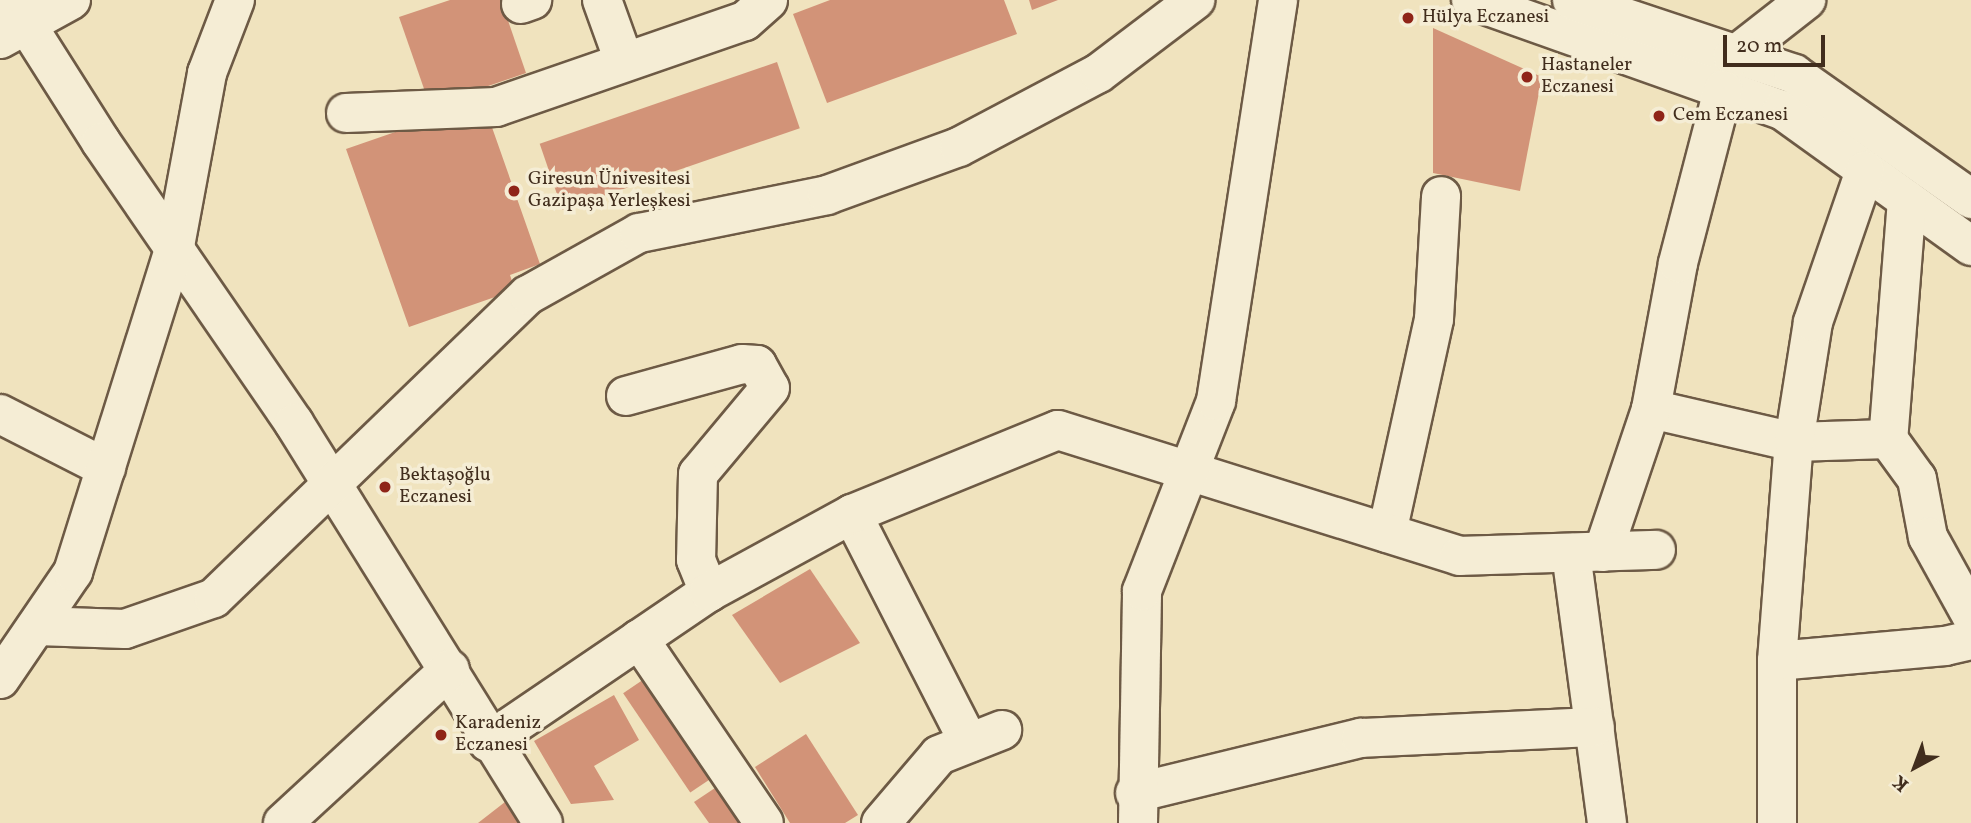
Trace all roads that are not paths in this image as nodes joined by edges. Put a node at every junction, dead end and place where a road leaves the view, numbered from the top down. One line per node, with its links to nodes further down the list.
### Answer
1 (71, 0): 10 (street)
2 (235, 0): 18 (street)
3 (602, 0): 11 (street)
4 (768, 0): 11 (street)
5 (1195, 0): 27 (street)
6 (1278, 0): 26 (street)
7 (1471, 0): 12 (street)
8 (1572, 0): 12 (street)
9 (1806, 0): 12 (street)
10 (12, 21): 18 (street)
11 (624, 61): 13 (street)
12 (1728, 74): 14 (street); 16 (street); 21 (street)
13 (346, 113)
14 (1866, 171): 17 (street); 24 (street)
15 (1441, 196): 29 (street)
16 (1971, 199)
17 (1907, 200): 19 (street); 23 (street)
18 (175, 246): 25 (street); 27 (street)
19 (1971, 246)
20 (626, 396): 32 (street)
21 (1651, 409): 24 (street); 31 (street)
22 (0, 414): 25 (street)
23 (1888, 439): 24 (street); 33 (street)
24 (1794, 442): 37 (street)
25 (106, 468): 34 (street)
26 (1188, 472): 28 (street); 29 (street); 42 (street)
27 (333, 485): 34 (street); 38 (street)
28 (852, 514): 32 (street); 46 (street)
29 (1387, 533): 31 (street)
30 (1656, 550): 31 (street)
31 (1587, 552): 40 (street)
32 (709, 592): 35 (street)
33 (1971, 615)
34 (37, 626): 39 (street)
35 (639, 639): 41 (street); 45 (street)
36 (1971, 640): 37 (street)
37 (1777, 661): 48 (street)
38 (450, 669): 41 (street); 43 (street)
39 (0, 679)
40 (1595, 727): 42 (street); 47 (street)
41 (488, 742): 44 (street)
42 (1137, 808)
43 (283, 823)
44 (542, 823)
45 (764, 823)
46 (881, 823)
47 (1608, 823)
48 (1777, 823)

